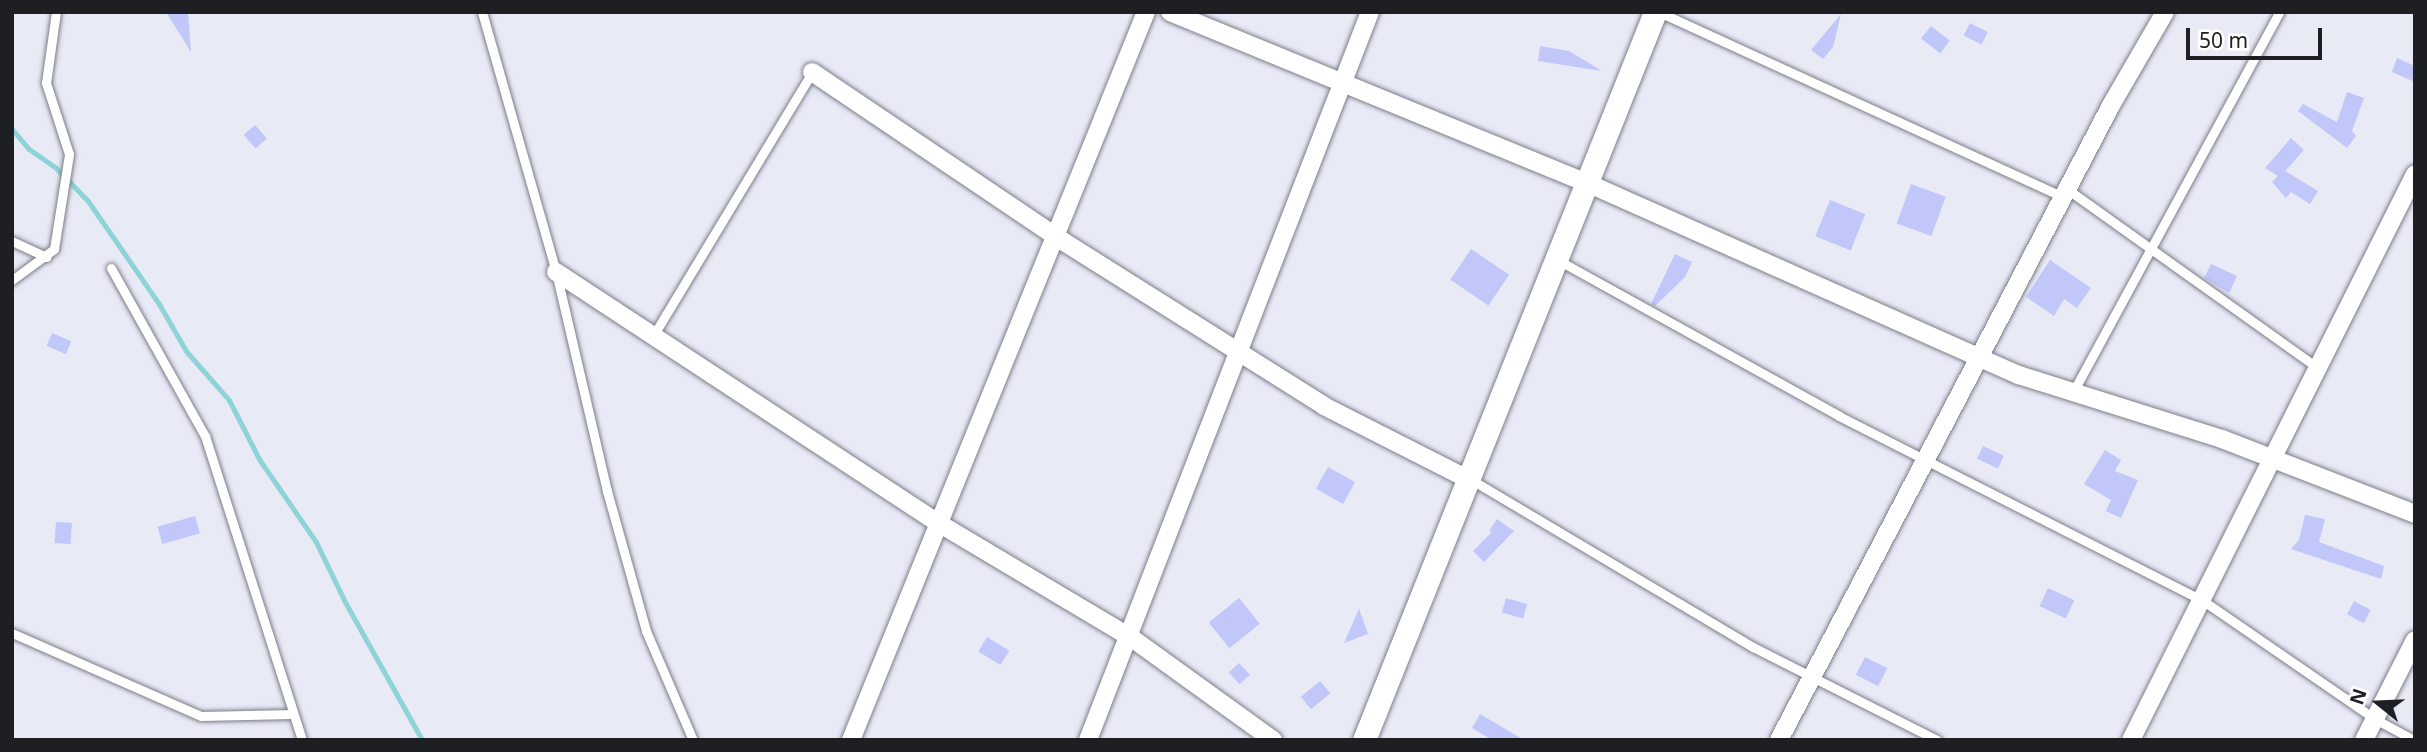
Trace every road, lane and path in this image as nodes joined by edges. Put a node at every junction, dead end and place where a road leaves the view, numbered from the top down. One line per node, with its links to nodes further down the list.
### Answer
1 (56, 12): 17 (lane)
2 (482, 12): 20 (lane)
3 (1146, 12): 14 (street)
4 (1170, 12): 10 (street)
5 (1370, 12): 10 (street)
6 (1657, 12): 12 (street); 13 (lane)
7 (2165, 12): 13 (street)
8 (2279, 12): 16 (lane)
9 (812, 72): 14 (street); 22 (lane)
10 (1344, 84): 12 (street); 23 (street)
11 (2415, 174): 25 (street)
12 (1587, 183): 18 (street); 24 (street)
13 (2065, 193): 16 (lane); 24 (street)
14 (1055, 236): 23 (street); 31 (street)
15 (12, 241): 17 (lane)
16 (2151, 249): 25 (lane); 26 (lane)
17 (46, 257): 21 (lane)
18 (1556, 259): 28 (lane); 29 (street)
19 (111, 268): 37 (lane)
20 (556, 272): 22 (street); 40 (lane)
21 (12, 280)
22 (653, 336): 31 (street)
23 (1240, 353): 29 (street); 34 (street)
24 (1980, 356): 26 (street); 28 (street)
25 (2318, 368): 27 (street)
26 (2073, 392): 27 (street)
27 (2273, 458): 30 (street); 32 (street)
28 (1926, 460): 32 (lane); 36 (street)
29 (1468, 479): 36 (lane); 44 (street)
30 (2415, 514)
31 (939, 523): 34 (street); 41 (street)
32 (2202, 600): 38 (lane); 47 (street)
33 (12, 634): 37 (lane)
34 (1129, 637): 42 (street); 43 (street)
35 (2415, 640): 38 (street)
36 (1812, 677): 45 (street); 46 (lane)
37 (293, 714): 39 (lane)
38 (2375, 719): 48 (street); 49 (lane)
39 (302, 740)
40 (693, 740)
41 (851, 740)
42 (1088, 740)
43 (1273, 740)
44 (1364, 740)
45 (1779, 740)
46 (1937, 740)
47 (2131, 740)
48 (2364, 740)
49 (2414, 740)

